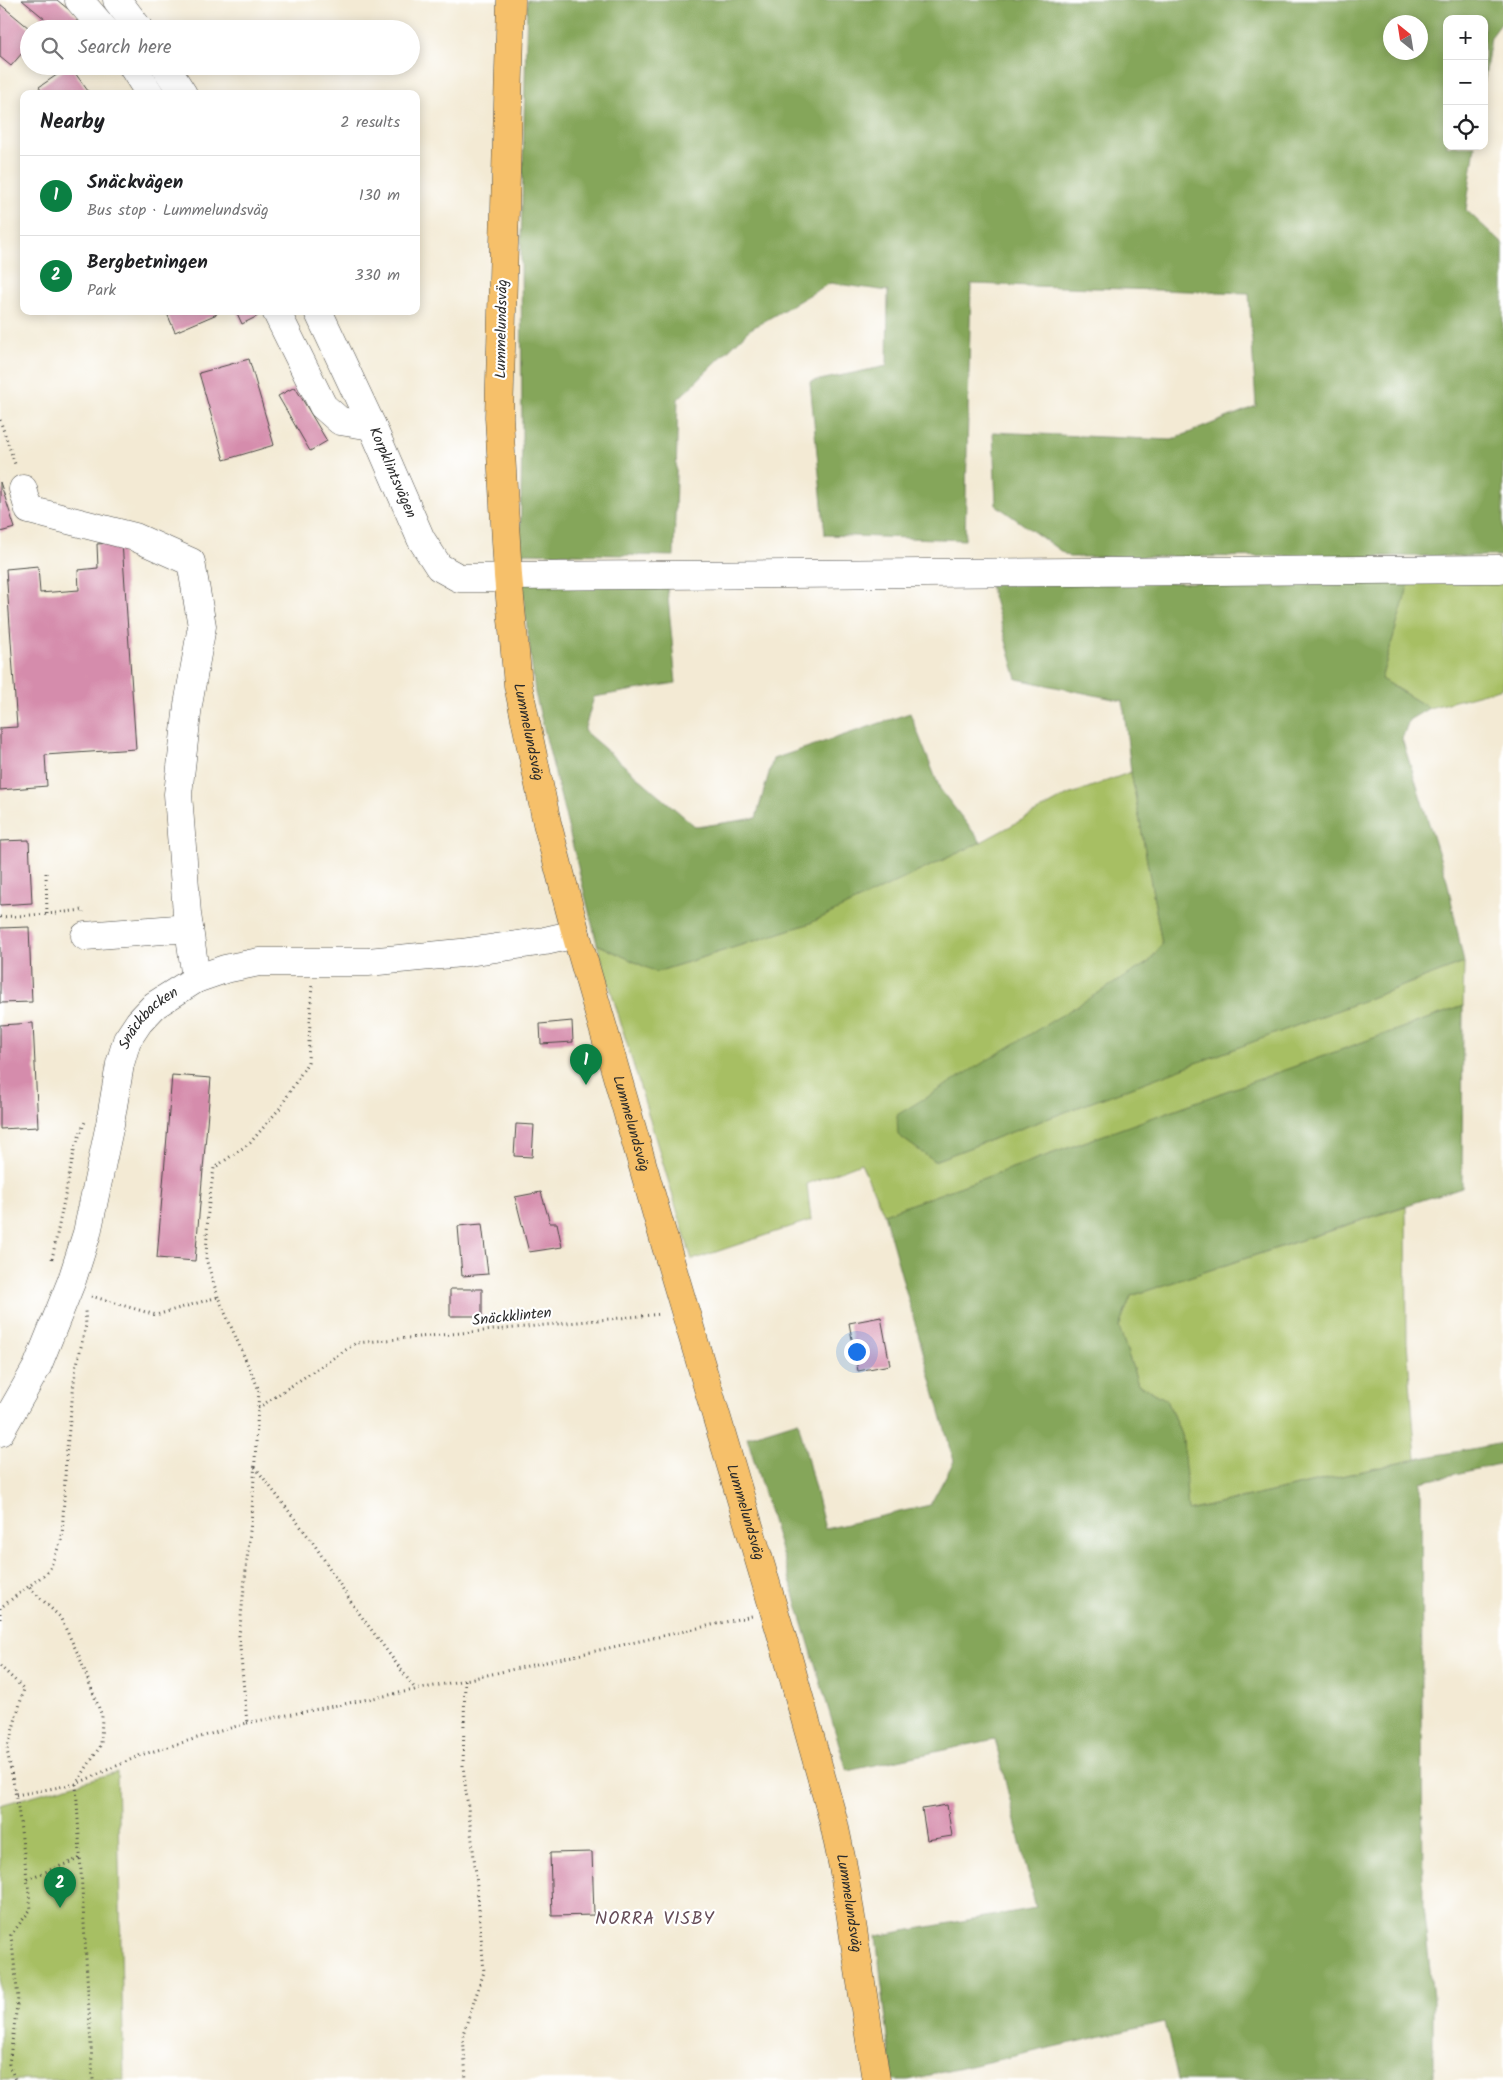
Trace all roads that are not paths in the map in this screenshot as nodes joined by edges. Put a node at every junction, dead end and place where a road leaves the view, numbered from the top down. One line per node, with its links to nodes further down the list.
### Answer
1 (79, 0): 4 (street)
2 (117, 0): 5 (street)
3 (511, 0): 15 (main road, Lummelundsväg)
4 (96, 20)
5 (132, 20)
6 (138, 75): 8 (street)
7 (171, 75): 9 (street)
8 (147, 90)
9 (180, 90)
10 (321, 316): 11 (street); 12 (street, Korpklintsvägen)
11 (281, 322): 12 (street)
12 (372, 426): 15 (street, Korpklintsvägen)
13 (23, 489): 16 (street)
14 (1500, 568): 15 (street, Korpklintsvägen)
15 (508, 576): 17 (main road, Lummelundsväg)
16 (189, 928): 18 (street); 19 (street)
17 (576, 934): 19 (street, Snäckbacken); 21 (main road, Lummelundsväg)
18 (85, 936)
19 (196, 979): 20 (street, Snäckbacken)
20 (0, 1432)
21 (876, 2080)

